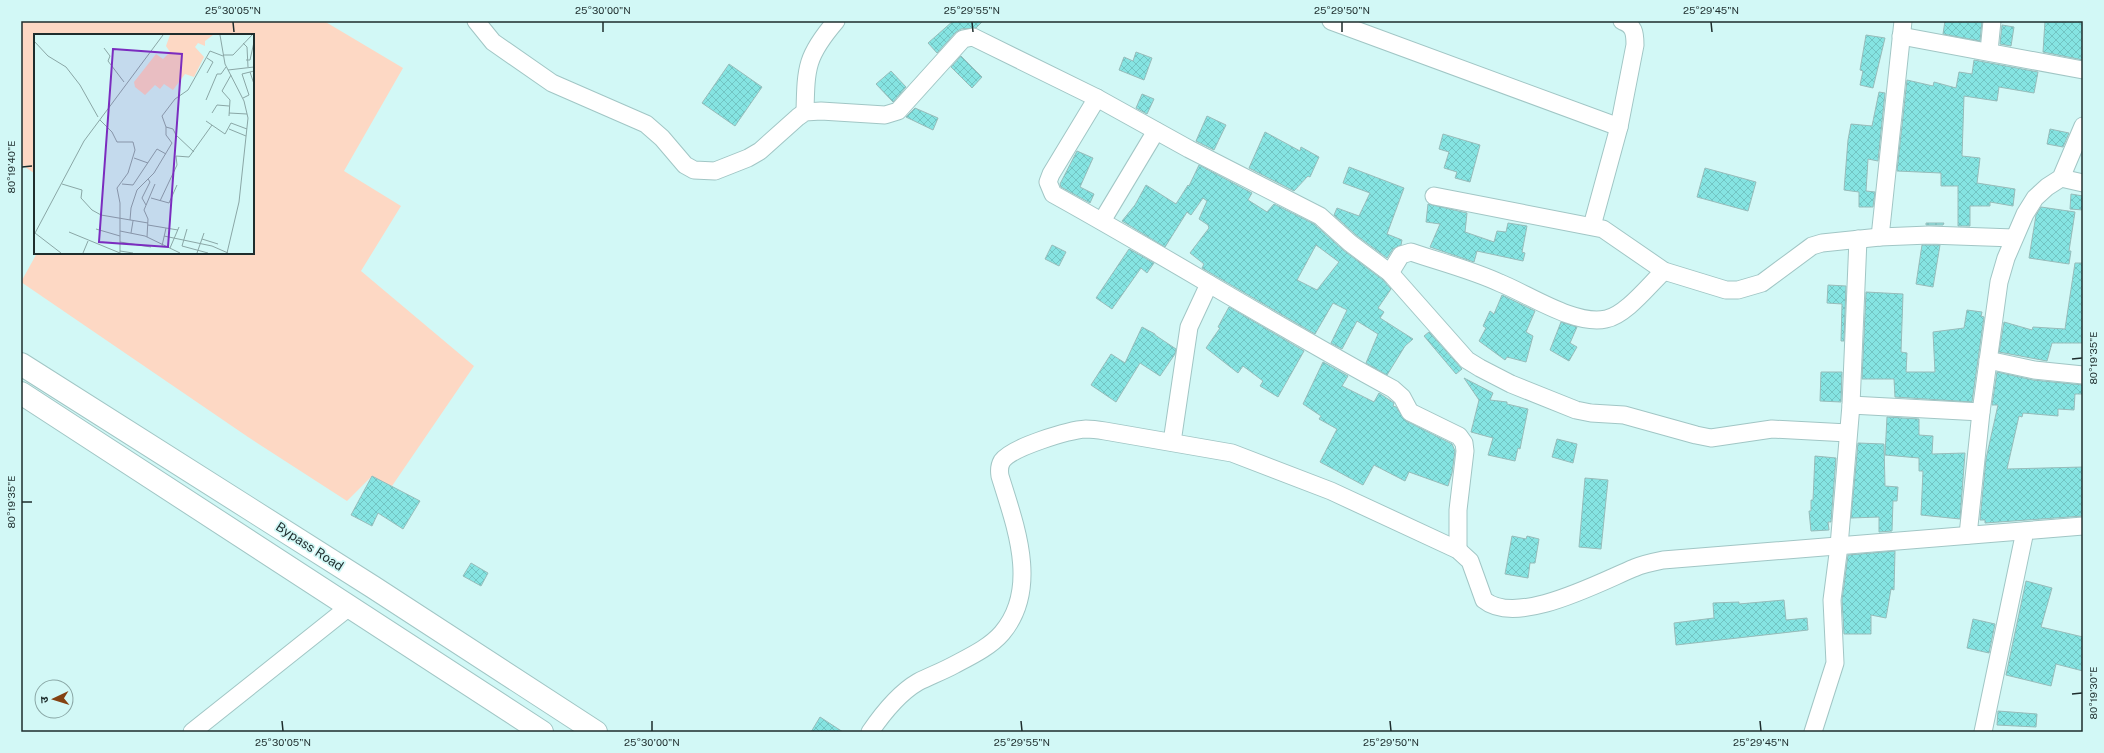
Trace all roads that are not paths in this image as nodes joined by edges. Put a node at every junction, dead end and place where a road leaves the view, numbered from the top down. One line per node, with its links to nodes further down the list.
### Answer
1 (476, 21): 10 (street)
2 (836, 21): 10 (street)
3 (1331, 21): 12 (street)
4 (1622, 21): 12 (street)
5 (1992, 21): 7 (street)
6 (1902, 28): 7 (street); 19 (street)
7 (1989, 51): 8 (street)
8 (2083, 70)
9 (1097, 98): 10 (street); 13 (street); 17 (street)
10 (805, 112)
11 (2083, 126): 14 (street)
12 (1619, 127): 18 (street)
13 (1156, 131): 17 (street); 23 (street)
14 (2061, 178): 15 (street); 20 (street)
15 (2083, 183)
16 (1434, 196): 18 (street)
17 (1102, 221): 24 (street)
18 (1592, 226): 22 (street)
19 (1880, 237): 20 (street); 21 (street)
20 (2014, 238): 25 (street)
21 (1858, 239): 22 (street); 29 (street)
22 (1664, 270): 23 (street)
23 (1390, 273): 31 (street)
24 (1209, 284): 32 (street); 37 (street)
25 (1988, 360): 27 (street); 30 (street)
26 (21, 364): 41 (main road, Bypass Road)
27 (2083, 375)
28 (21, 393): 38 (main road)
29 (1851, 405): 30 (street); 31 (street)
30 (1981, 412): 35 (street)
31 (1848, 433): 36 (street)
32 (1172, 442): 37 (street); 42 (street)
33 (2083, 526): 34 (street)
34 (2025, 531): 35 (street); 44 (street)
35 (1968, 535): 36 (street)
36 (1839, 546): 37 (street); 43 (street)
37 (1458, 550)
38 (349, 607): 39 (street); 40 (main road)
39 (192, 732)
40 (542, 732)
41 (596, 732)
42 (870, 732)
43 (1813, 732)
44 (1983, 732)

